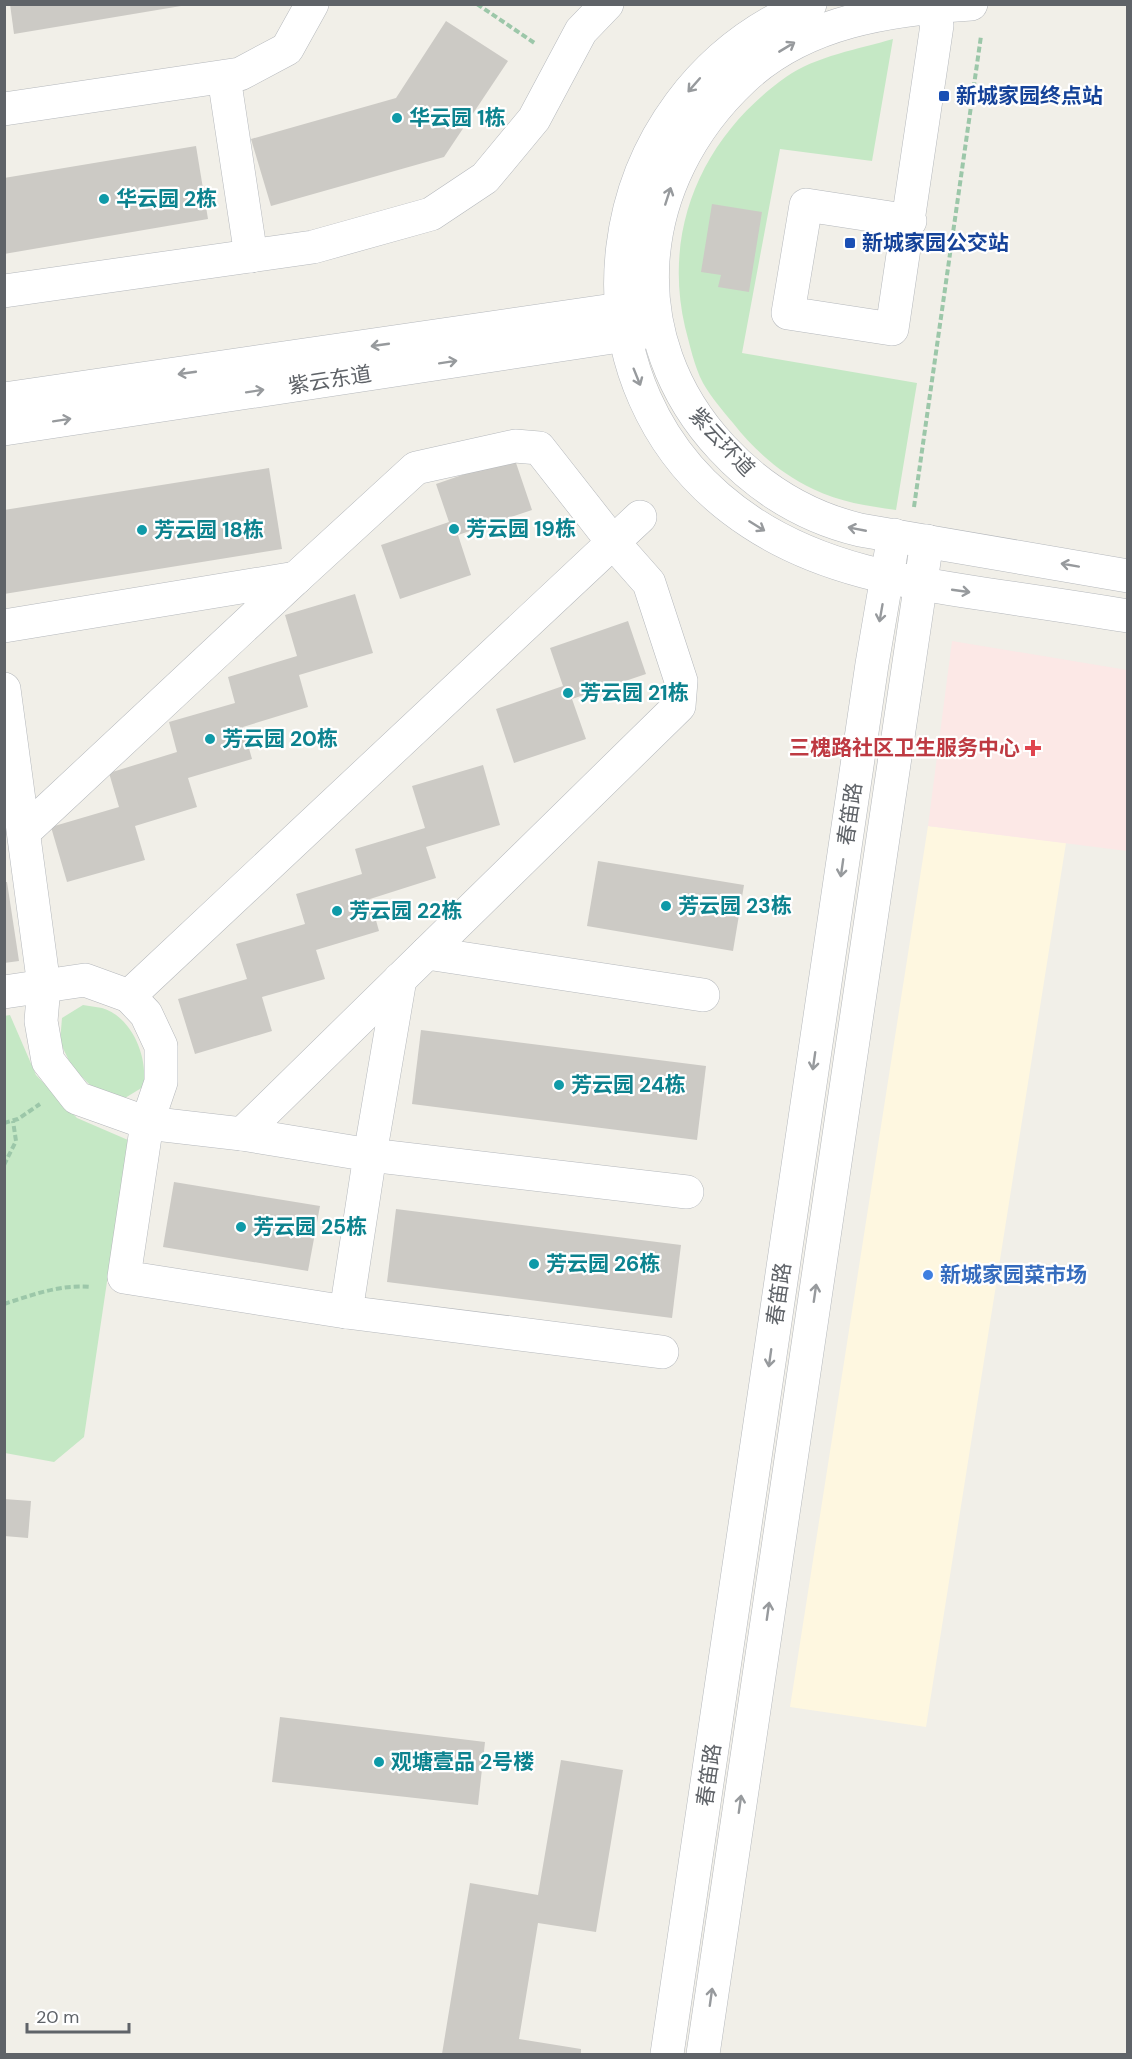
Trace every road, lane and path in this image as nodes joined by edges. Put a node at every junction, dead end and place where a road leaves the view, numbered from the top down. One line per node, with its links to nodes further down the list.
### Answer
1 (312, 4): 7 (street)
2 (477, 4): 6 (path)
3 (607, 4): 6 (street)
4 (810, 4): 10 (street, 紫云环道, one-way to 10)
5 (942, 12): 9 (street); 13 (street, 紫云环道, one-way to 5); 18 (path)
6 (564, 63): 11 (street)
7 (224, 77): 8 (street); 11 (street)
8 (4, 109)
9 (910, 221): 9 (street)
10 (624, 237): 13 (street, 紫云环道); 14 (street)
11 (251, 256): 12 (street)
12 (4, 291)
13 (634, 317): 14 (street, 紫云东道); 18 (street, 紫云环道, one-way to 13); 22 (street, 紫云环道, one-way to 22)
14 (546, 334): 15 (street, 紫云东道, one-way to 15); 16 (street, 紫云东道, one-way to 14)
15 (4, 399)
16 (4, 429)
17 (640, 517): 19 (street)
18 (910, 538): 20 (street, 紫云环道, one-way to 18); 22 (street, 春笛路); 23 (street, 春笛路)
19 (612, 541): 21 (street); 29 (street); 34 (street)
20 (1128, 576)
21 (296, 578): 25 (street); 28 (street)
22 (887, 578): 23 (street, 紫云环道); 47 (street, 春笛路, one-way to 47)
23 (921, 585): 24 (street, 紫云环道, one-way to 24); 48 (street, 春笛路, one-way to 23)
24 (1128, 616)
25 (4, 626)
26 (4, 689): 27 (street)
27 (12, 799): 28 (street)
28 (18, 853): 31 (street)
29 (427, 953): 30 (street); 33 (street)
30 (400, 980): 39 (street); 40 (street)
31 (44, 986): 32 (street); 34 (street); 38 (street)
32 (4, 992)
33 (703, 995)
34 (129, 996): 38 (street)
35 (45, 1100): 36 (path)
36 (13, 1121): 37 (path); 41 (path)
37 (4, 1123)
38 (147, 1123): 39 (street); 45 (street)
39 (242, 1134): 40 (street)
40 (370, 1155): 42 (street); 45 (street)
41 (4, 1165)
42 (687, 1192)
43 (97, 1287): 44 (path)
44 (4, 1304)
45 (346, 1312): 46 (street)
46 (662, 1353)
47 (668, 2055)
48 (703, 2055)

